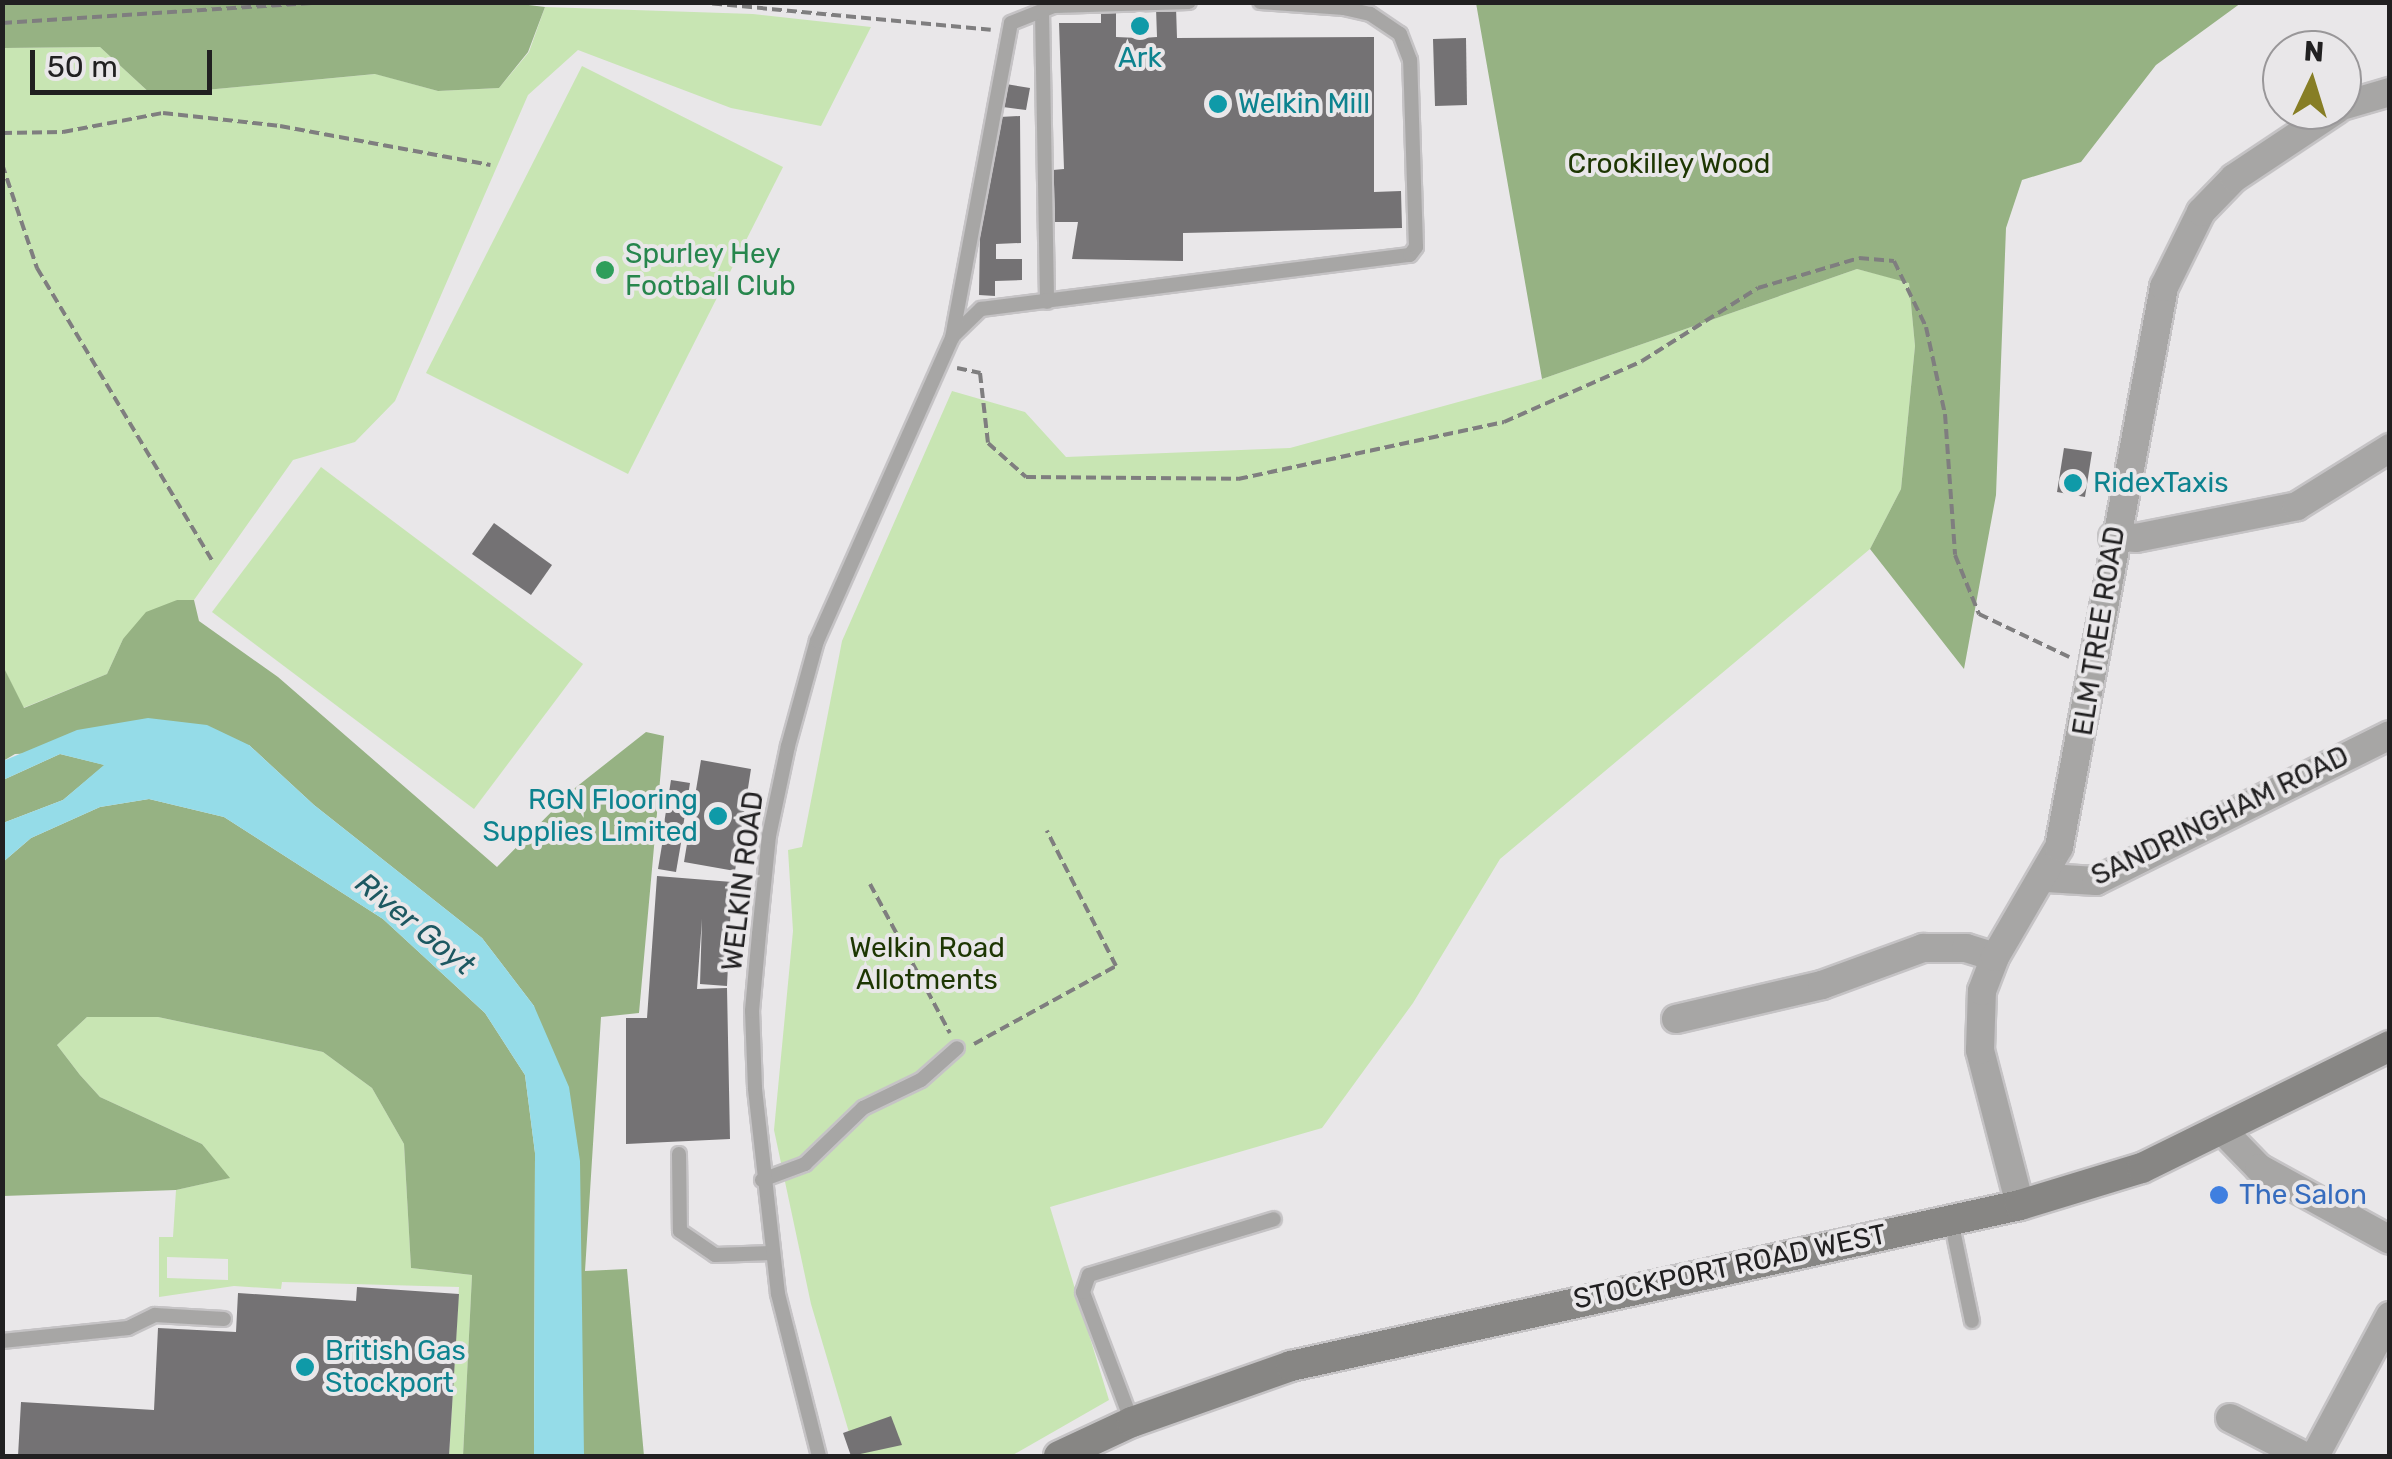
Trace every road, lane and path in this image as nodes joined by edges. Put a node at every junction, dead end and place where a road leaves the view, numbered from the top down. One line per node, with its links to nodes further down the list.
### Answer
1 (322, 2): 6 (path)
2 (697, 2): 7 (path)
3 (1189, 2): 5 (lane)
4 (1260, 2): 14 (lane)
5 (1042, 11): 7 (lane); 14 (lane)
6 (2, 23)
7 (1011, 23): 15 (lane, WELKIN ROAD)
8 (2390, 92): 9 (street)
9 (2362, 100)
10 (2306, 130): 18 (street, ELM TREE ROAD)
11 (2, 133): 13 (path)
12 (2, 164): 19 (path)
13 (490, 165)
14 (1048, 302): 15 (lane, WELKIN ROAD)
15 (952, 338): 16 (lane, WELKIN ROAD)
16 (942, 365): 20 (path); 31 (lane, WELKIN ROAD)
17 (2390, 448): 18 (street)
18 (2113, 537): 20 (street, ELM TREE ROAD)
19 (213, 562)
20 (2092, 668): 23 (street, ELM TREE ROAD)
21 (2390, 734): 23 (street, SANDRINGHAM ROAD)
22 (1047, 831): 28 (path)
23 (2047, 878): 25 (street, ELM TREE ROAD)
24 (870, 884): 28 (path)
25 (1994, 958): 26 (street); 32 (street, ELM TREE ROAD)
26 (1676, 1019)
27 (2390, 1046): 29 (main road, STOCKPORT ROAD WEST)
28 (957, 1048): 31 (lane)
29 (2223, 1132): 32 (main road, STOCKPORT ROAD WEST); 35 (street)
30 (679, 1154): 36 (lane)
31 (762, 1180): 36 (lane, WELKIN ROAD)
32 (2020, 1205): 34 (main road, STOCKPORT ROAD WEST)
33 (1274, 1219): 42 (lane)
34 (1950, 1220): 39 (lane); 42 (main road, STOCKPORT ROAD WEST)
35 (2390, 1240)
36 (772, 1253): 43 (lane, WELKIN ROAD)
37 (2390, 1316): 46 (street)
38 (224, 1318): 40 (lane)
39 (1972, 1321)
40 (2, 1340)
41 (2230, 1418): 45 (street)
42 (1132, 1422): 44 (main road, STOCKPORT ROAD WEST)
43 (819, 1456)
44 (1059, 1456)
45 (2304, 1456)
46 (2315, 1456)

